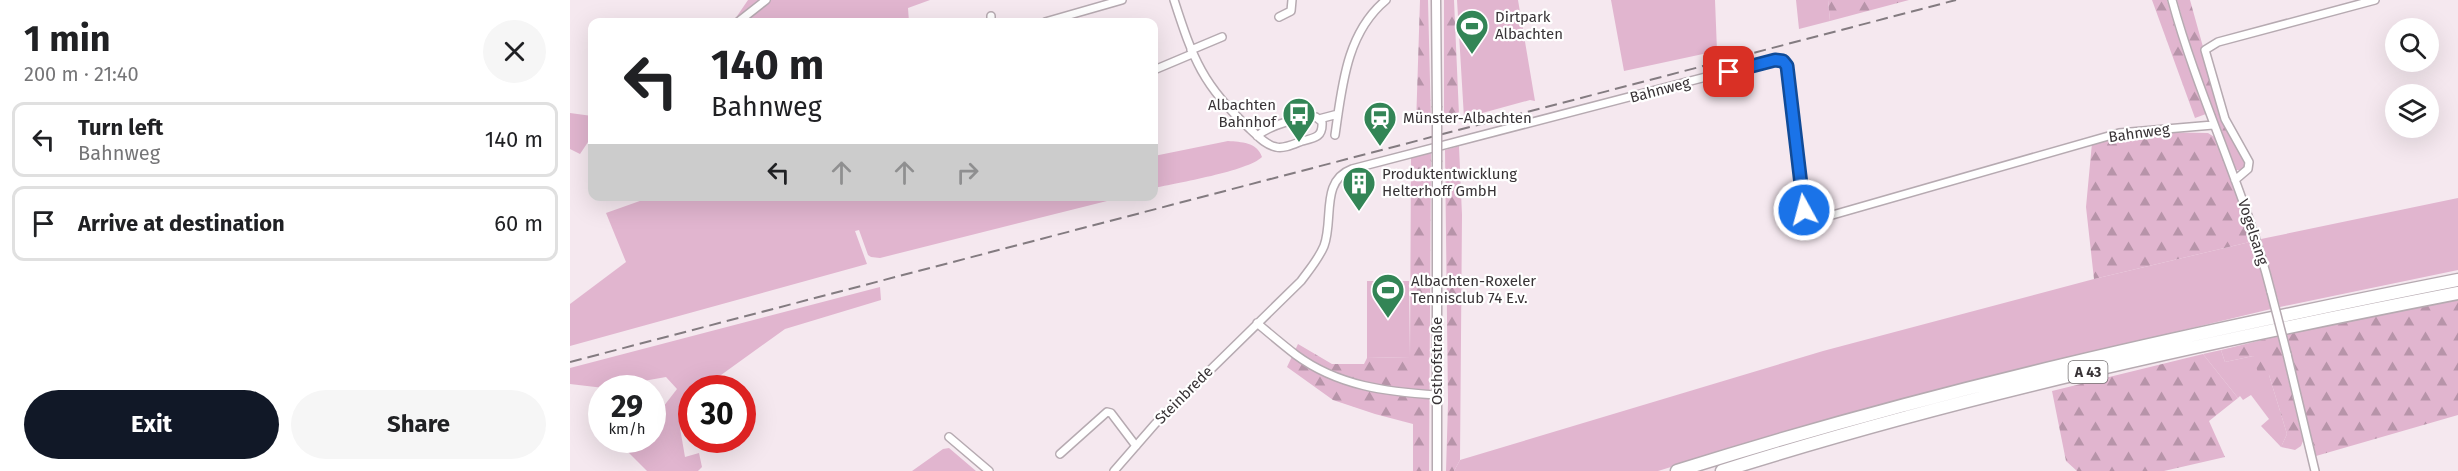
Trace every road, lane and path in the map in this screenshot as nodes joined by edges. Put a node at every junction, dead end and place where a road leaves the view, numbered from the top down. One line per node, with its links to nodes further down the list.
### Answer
1 (766, 0): 10 (street)
2 (1122, 0): 11 (street)
3 (1174, 0): 13 (street)
4 (1292, 0): 9 (street)
5 (1386, 0): 15 (street)
6 (1436, 0): 25 (street, Osthofstraße, bridge)
7 (2172, 0): 17 (street, Vogelsang)
8 (2375, 0): 20 (street)
9 (1279, 17)
10 (743, 18)
11 (1060, 18)
12 (1222, 37): 13 (street)
13 (1191, 52): 14 (street); 19 (street)
14 (1158, 68)
15 (1338, 114): 16 (street); 18 (street)
16 (1319, 119): 19 (street); 19 (street)
17 (2213, 125): 20 (street, Vogelsang); 21 (street, Bahnweg)
18 (1335, 135)
19 (1257, 136)
20 (2235, 180): 34 (street, Vogelsang, bridge)
21 (1332, 185): 24 (street, Steinbrede)
22 (2458, 280): 32 (highway, A 43)
23 (2458, 293): 33 (highway, A 43)
24 (1257, 323): 25 (street); 27 (street, Steinbrede)
25 (1437, 394): 31 (street, Osthofstraße)
26 (949, 437): 29 (street)
27 (1136, 446): 28 (street); 30 (street, Steinbrede)
28 (1060, 454)
29 (989, 471)
30 (1114, 471)
31 (1437, 471)
32 (1677, 471)
33 (1722, 471)
34 (2315, 471)

